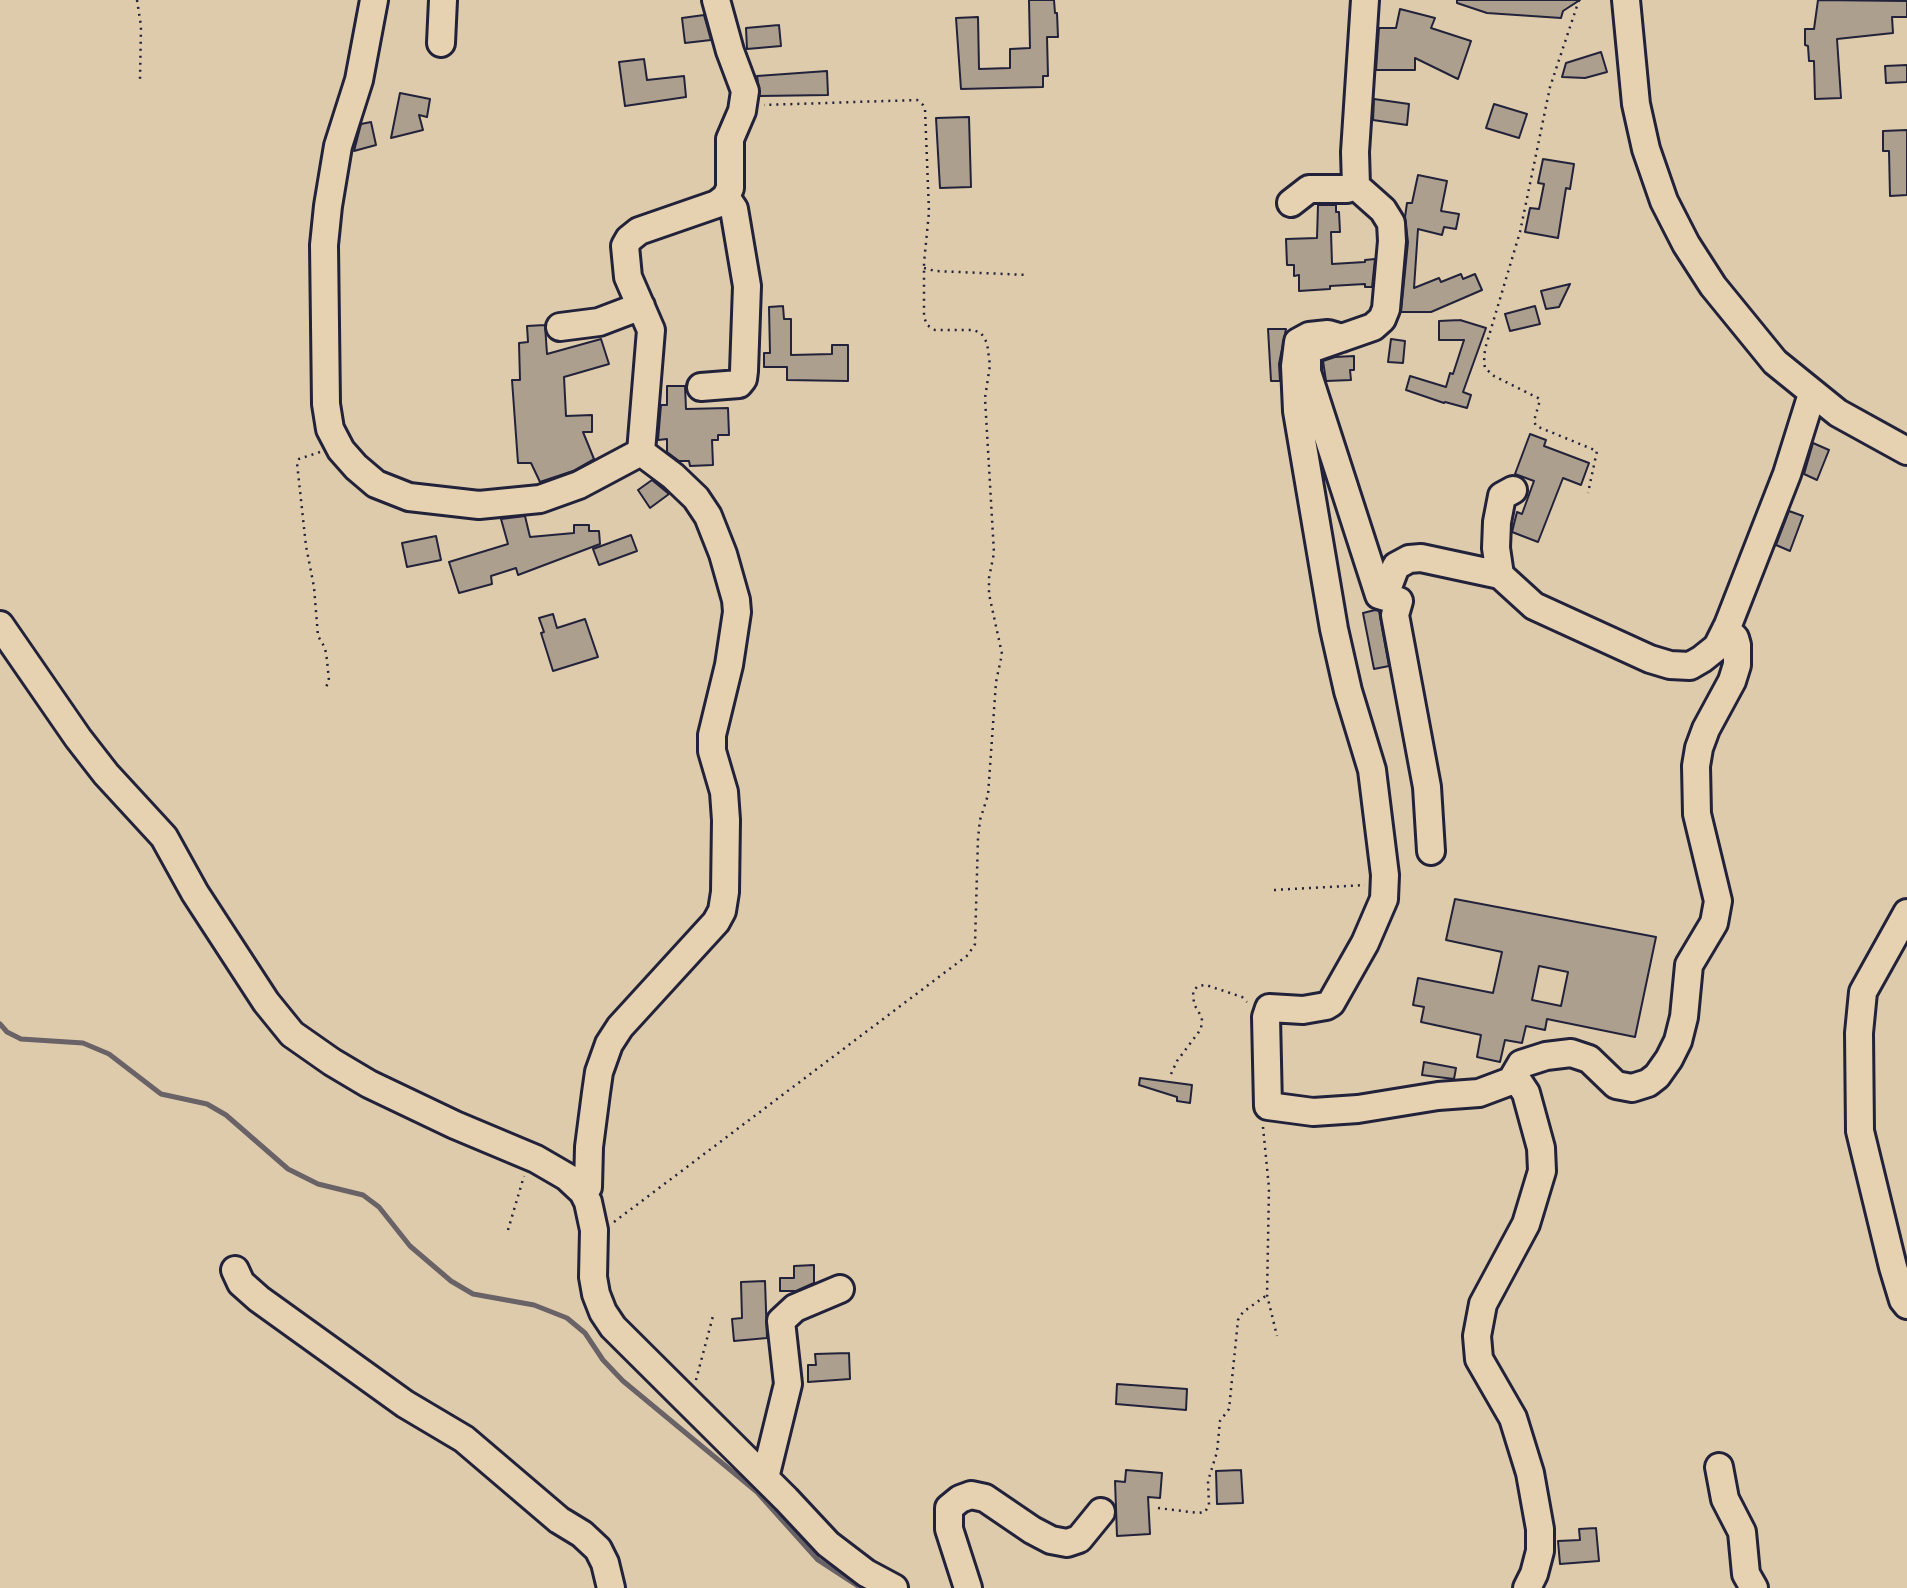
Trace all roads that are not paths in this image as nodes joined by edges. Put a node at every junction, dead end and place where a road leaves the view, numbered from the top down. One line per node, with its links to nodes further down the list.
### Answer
1 (374, 0): 16 (street)
2 (443, 0): 6 (street)
3 (716, 0): 8 (street)
4 (1365, 0): 7 (street)
5 (1626, 0): 14 (street)
6 (441, 43)
7 (1356, 186): 9 (street); 12 (street)
8 (726, 197): 10 (street); 13 (street)
9 (1291, 203)
10 (641, 306): 11 (street); 16 (street)
11 (560, 327)
12 (1342, 338): 19 (street); 24 (street)
13 (701, 387)
14 (1812, 394): 15 (street); 21 (street)
15 (1907, 451)
16 (641, 452): 25 (street)
17 (1513, 489): 18 (street)
18 (1500, 575): 19 (street); 21 (street)
19 (1385, 595): 22 (street)
20 (0, 625): 30 (street)
21 (1726, 629): 24 (street)
22 (1431, 851)
23 (1907, 913): 28 (street)
24 (1511, 1081): 35 (street)
25 (588, 1187)
26 (235, 1270): 32 (street)
27 (840, 1289): 30 (street)
28 (1907, 1306)
29 (1719, 1467): 36 (street)
30 (765, 1478): 33 (street)
31 (1101, 1512): 34 (street)
32 (611, 1588)
33 (894, 1588)
34 (968, 1588)
35 (1527, 1588)
36 (1755, 1588)

